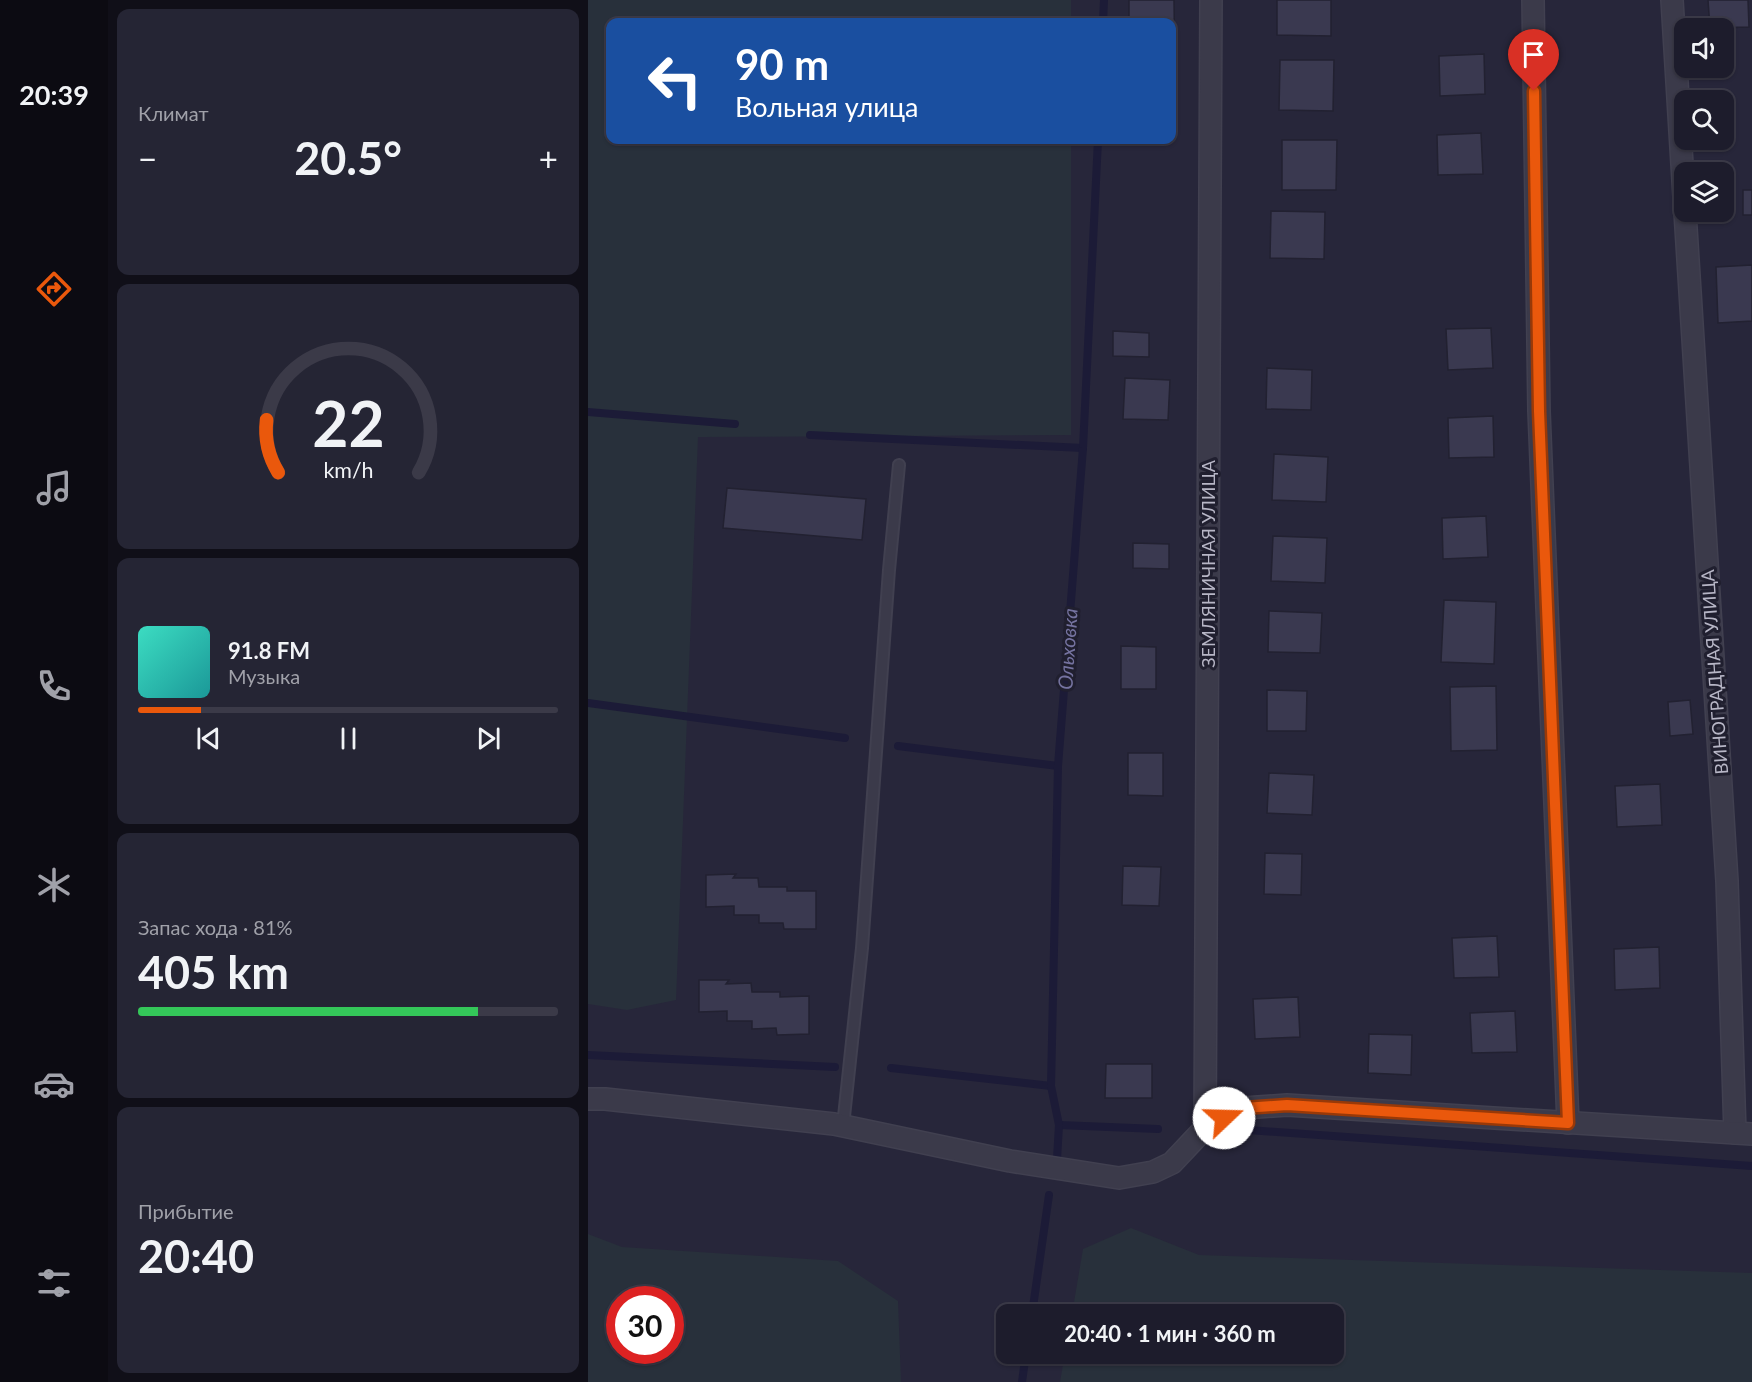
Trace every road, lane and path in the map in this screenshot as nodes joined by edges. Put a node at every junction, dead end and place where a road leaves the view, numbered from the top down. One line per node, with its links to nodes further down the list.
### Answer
1 (1211, 0): 10 (street, ЗЕМЛЯНИЧНАЯ УЛИЦА)
2 (1533, 0): 8 (street)
3 (1672, 0): 4 (street)
4 (1682, 162)
5 (1686, 222): 11 (street, ВИНОГРАДНАЯ УЛИЦА)
6 (899, 465): 9 (lane)
7 (588, 1099): 9 (street)
8 (1568, 1123): 10 (street); 11 (street)
9 (843, 1126): 10 (street)
10 (1205, 1128)
11 (1744, 1133)

